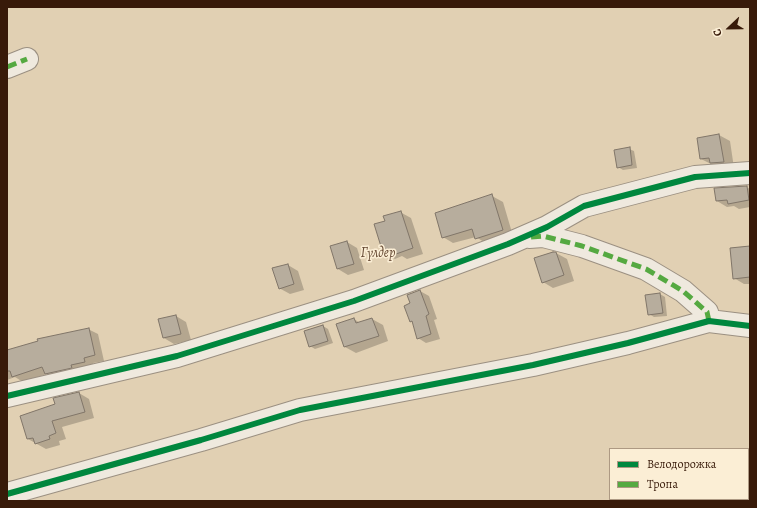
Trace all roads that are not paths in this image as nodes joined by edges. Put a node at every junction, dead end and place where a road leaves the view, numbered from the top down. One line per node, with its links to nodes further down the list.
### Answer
1 (27, 59): 2 (street)
2 (7, 67)
3 (750, 173): 4 (street)
4 (524, 237): 5 (street); 7 (street)
5 (709, 321): 6 (street); 8 (street)
6 (750, 326)
7 (7, 396)
8 (7, 494)

